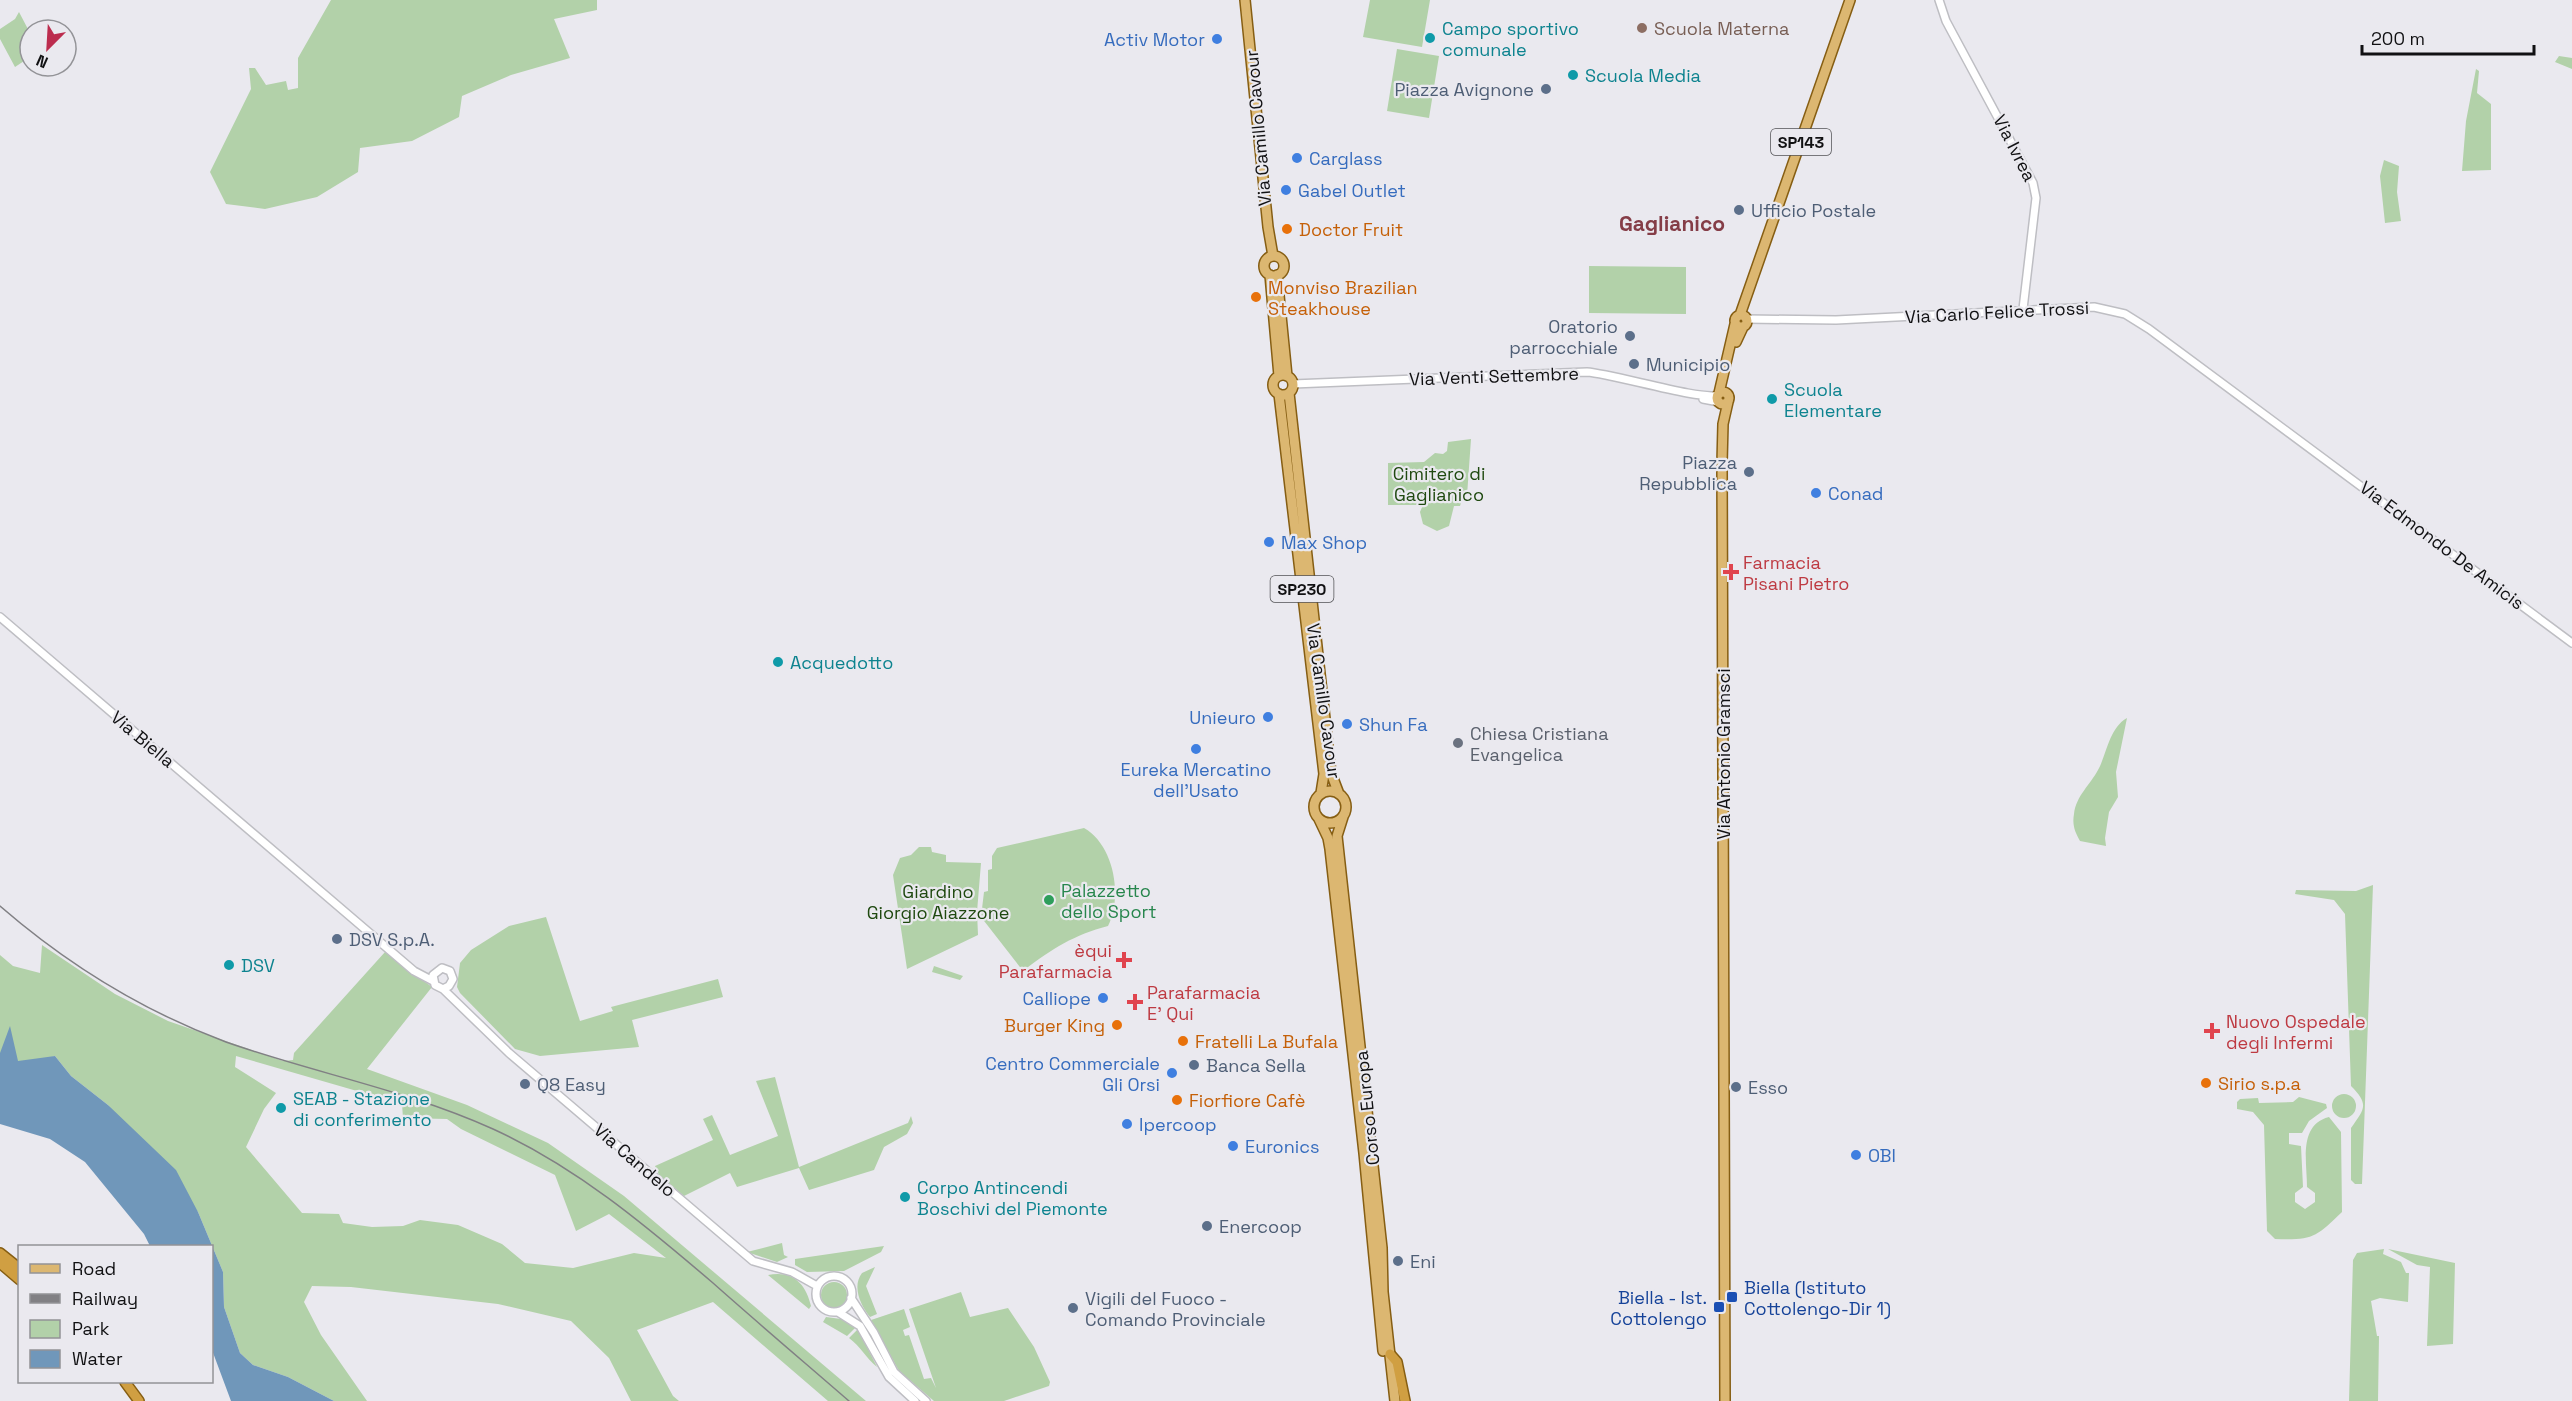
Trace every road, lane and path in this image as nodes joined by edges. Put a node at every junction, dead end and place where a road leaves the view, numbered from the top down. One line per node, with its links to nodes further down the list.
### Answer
1 (1245, 0): 4 (main road, Via Camillo Cavour / SP230)
2 (1850, 0): 7 (main road, SP143)
3 (1939, 0): 6 (street, Via Ivrea)
4 (1273, 256): 5 (main road, Via Camillo Cavour / SP230); 5 (main road, Via Camillo Cavour / SP230)
5 (1273, 275): 8 (main road, Via Camillo Cavour / SP230)
6 (2023, 309): 7 (street, Via Carlo Felice Trossi); 10 (street, Via Carlo Felice Trossi)
7 (1742, 320): 9 (main road, Via Antonio Gramsci / SP143)
8 (1286, 384): 9 (street, Via Venti Settembre); 13 (main road, Via Camillo Cavour / SP230); 14 (main road, Via Camillo Cavour / SP230)
9 (1722, 398): 40 (main road, Via Antonio Gramsci / SP143)
10 (2311, 448): 12 (street, Via Edmondo De Amicis)
11 (0, 617): 17 (street, Via Biella)
12 (2572, 643)
13 (1322, 789): 14 (main road); 16 (main road)
14 (1339, 794): 15 (main road)
15 (1343, 817): 16 (main road); 30 (main road, Corso Europa)
16 (1319, 819): 37 (main road, Corso Europa)
17 (406, 963): 18 (street); 19 (street)
18 (436, 970): 19 (street); 20 (street)
19 (433, 981): 21 (street)
20 (451, 984): 21 (street); 22 (street, Via Candelo)
21 (443, 988): 22 (street, Via Candelo)
22 (466, 1011): 27 (street, Via Candelo)
23 (0, 1253): 25 (highway)
24 (0, 1263): 26 (highway)
25 (18, 1267)
26 (18, 1278)
27 (817, 1286): 28 (street); 29 (street)
28 (851, 1298): 29 (street); 36 (street)
29 (838, 1312): 35 (street)
30 (1390, 1354): 38 (main road, Corso Europa); 39 (highway)
31 (119, 1383): 33 (highway)
32 (126, 1383): 34 (highway)
33 (131, 1401)
34 (139, 1401)
35 (915, 1401)
36 (926, 1401)
37 (1389, 1401)
38 (1395, 1401)
39 (1405, 1401)
40 (1725, 1401)

